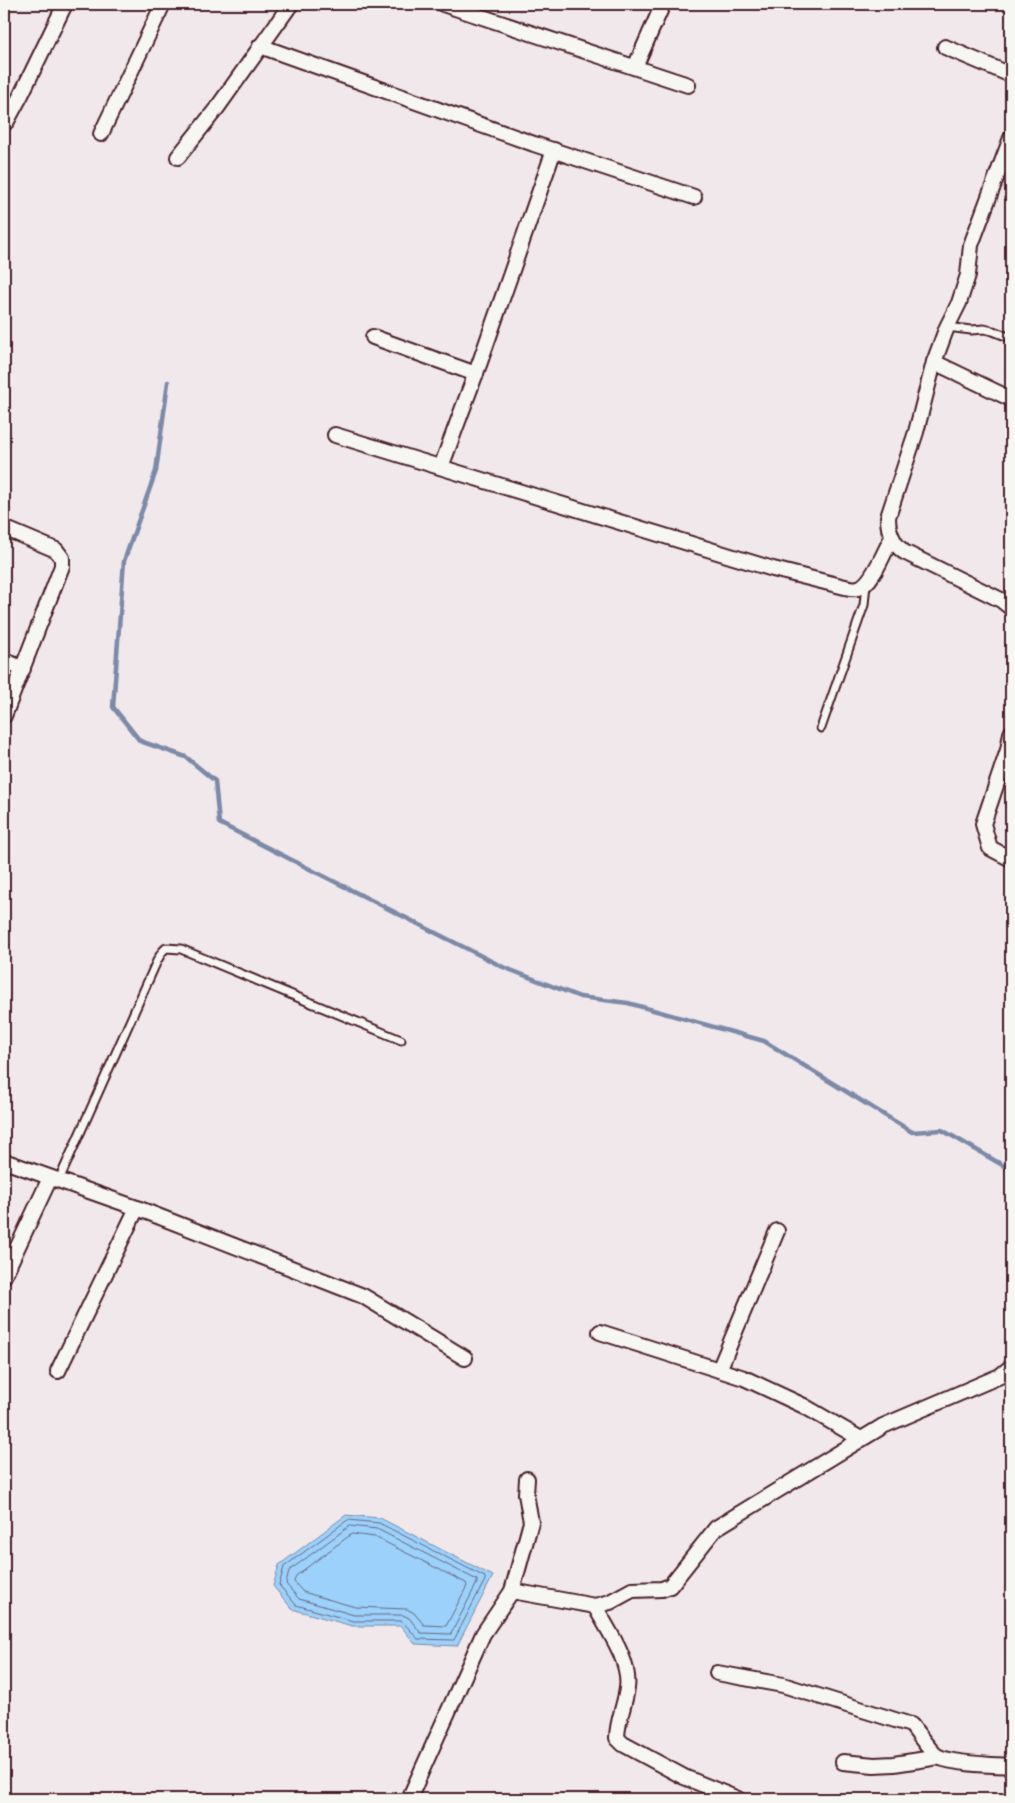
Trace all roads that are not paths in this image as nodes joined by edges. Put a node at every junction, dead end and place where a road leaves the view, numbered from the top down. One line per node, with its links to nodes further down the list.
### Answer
1 (65, 4): 11 (street)
2 (163, 4): 12 (street)
3 (291, 4): 6 (street)
4 (442, 4): 8 (street)
5 (663, 4): 8 (street)
6 (260, 46): 14 (street); 15 (street)
7 (945, 47): 9 (street)
8 (635, 67): 10 (street)
9 (1011, 75)
10 (688, 85)
11 (4, 124)
12 (101, 134)
13 (1011, 138): 17 (street)
14 (554, 150): 16 (street); 21 (street)
15 (178, 157)
16 (694, 197)
17 (947, 327): 19 (lane); 20 (street)
18 (373, 337): 21 (street)
19 (1011, 338)
20 (934, 362): 22 (street); 26 (street)
21 (476, 374): 24 (street)
22 (1011, 399)
23 (335, 435): 24 (street)
24 (441, 467): 27 (street)
25 (4, 528): 30 (street)
26 (892, 537): 27 (street); 28 (street)
27 (866, 584): 32 (lane)
28 (1011, 608)
29 (4, 660): 30 (street)
30 (22, 669): 31 (street)
31 (4, 716)
32 (820, 728)
33 (1011, 733): 34 (street)
34 (1011, 859)
35 (401, 1040): 37 (lane)
36 (4, 1161): 37 (street)
37 (55, 1179): 38 (street); 40 (street)
38 (137, 1208): 42 (street); 45 (street)
39 (777, 1231): 44 (street)
40 (4, 1276)
41 (600, 1332): 44 (street)
42 (465, 1358)
43 (1011, 1367): 46 (street)
44 (719, 1370): 46 (street)
45 (58, 1371)
46 (862, 1439): 49 (street)
47 (527, 1478): 48 (street)
48 (512, 1591): 49 (street); 54 (street)
49 (595, 1606): 55 (street)
50 (718, 1673): 51 (street)
51 (939, 1757): 52 (street); 53 (street)
52 (843, 1762)
53 (1011, 1766)
54 (409, 1799)
55 (738, 1799)

